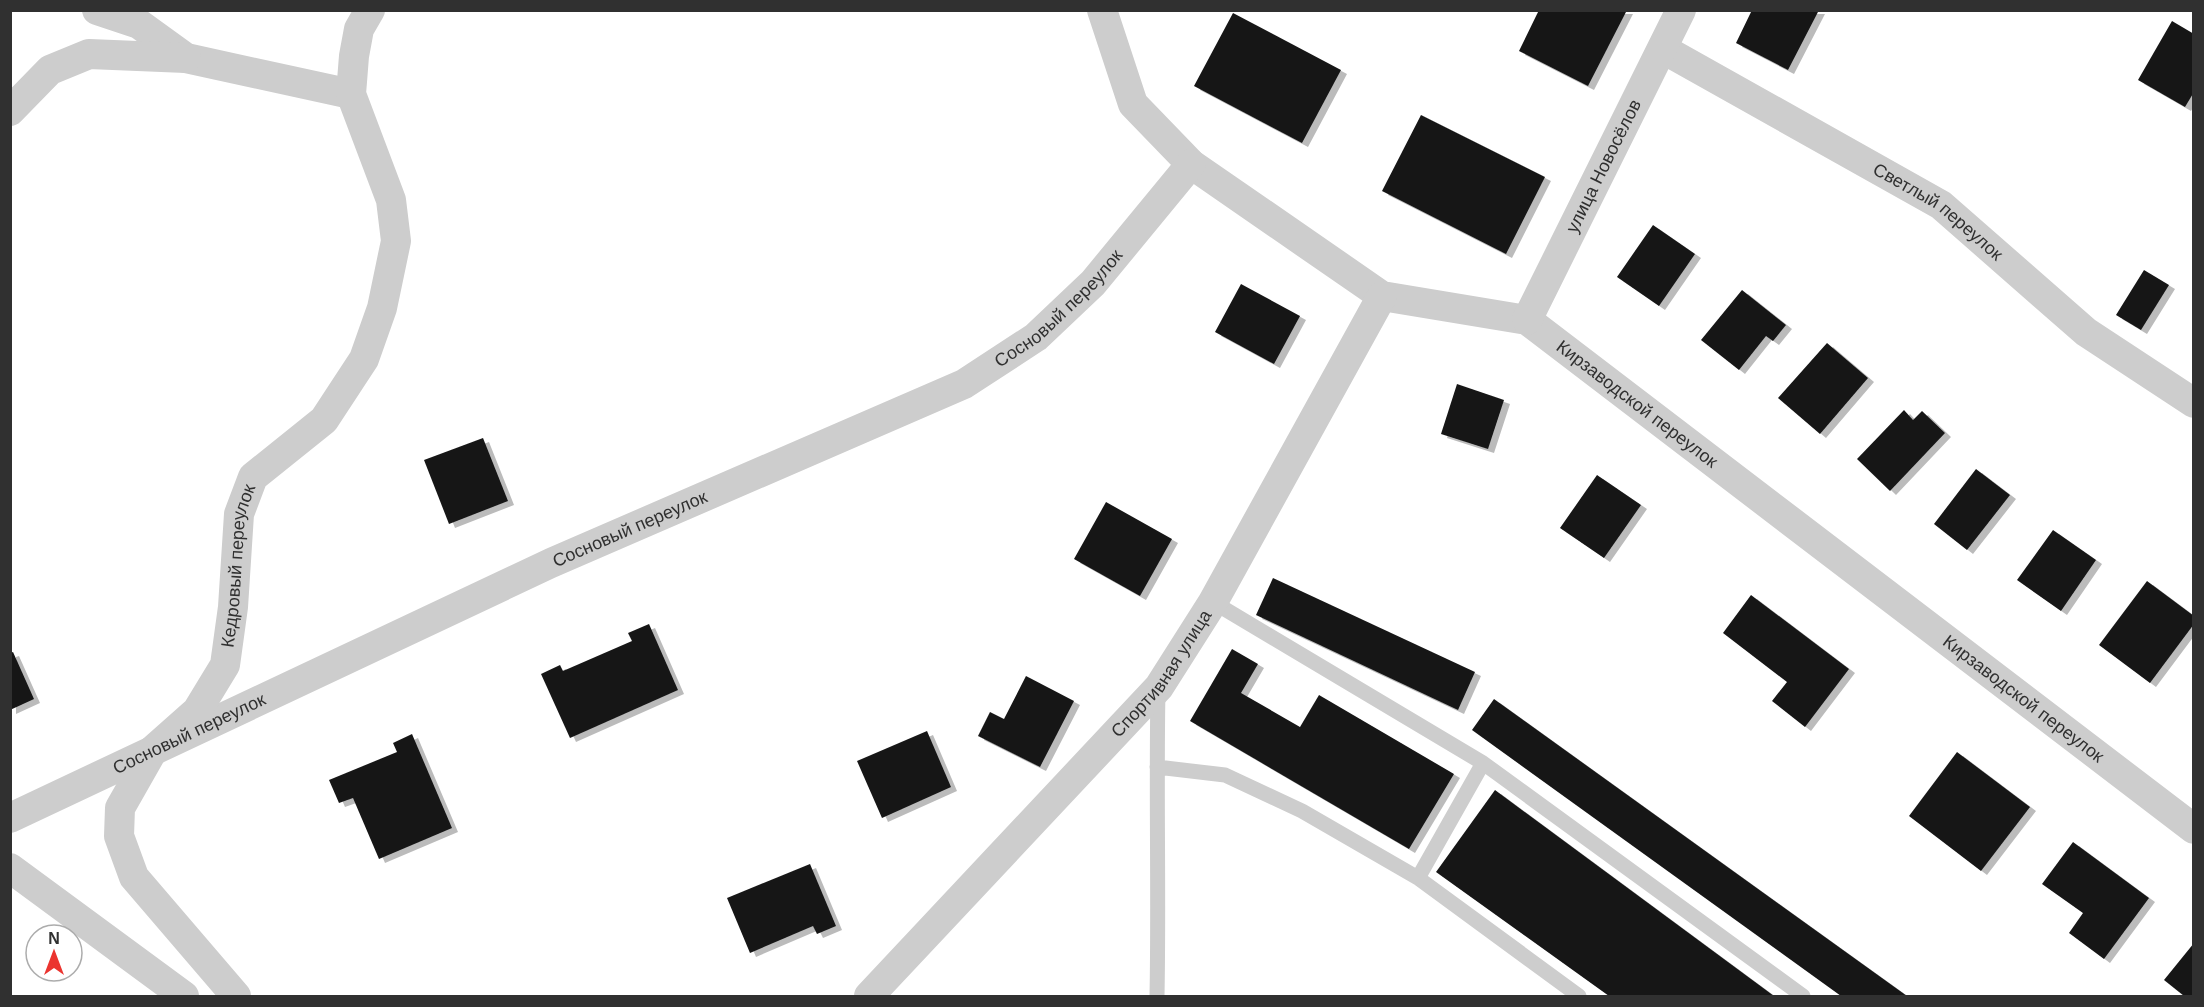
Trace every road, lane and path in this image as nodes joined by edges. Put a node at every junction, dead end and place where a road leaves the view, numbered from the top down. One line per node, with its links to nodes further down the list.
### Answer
1 (97, 10): 6 (street)
2 (370, 10): 7 (street, Кедровый переулок)
3 (1102, 10): 9 (street, Кирзаводской переулок)
4 (1681, 10): 5 (street, улица Новосёлов)
5 (1663, 49): 11 (street, улица Новосёлов); 12 (street, Светлый переулок)
6 (186, 58): 7 (street); 8 (street)
7 (351, 94): 15 (street, Кедровый переулок)
8 (10, 111)
9 (1191, 164): 10 (street, Кирзаводской переулок); 15 (street, Сосновый переулок)
10 (1382, 296): 11 (street, Кирзаводской переулок); 13 (street, Спортивная улица)
11 (1527, 320): 19 (street, Кирзаводской переулок)
12 (2193, 402)
13 (1213, 602): 14 (street, Спортивная улица); 16 (lane)
14 (1159, 687): 17 (lane); 24 (street, Спортивная улица)
15 (153, 750): 18 (street, Сосновый переулок); 23 (street, Кедровый переулок)
16 (1483, 763): 21 (lane); 27 (lane)
17 (1157, 767): 21 (lane); 25 (lane)
18 (10, 818)
19 (2193, 829)
20 (10, 867): 22 (street)
21 (1418, 878): 26 (lane)
22 (184, 996)
23 (236, 996)
24 (869, 996)
25 (1157, 996)
26 (1579, 996)
27 (1803, 996)

